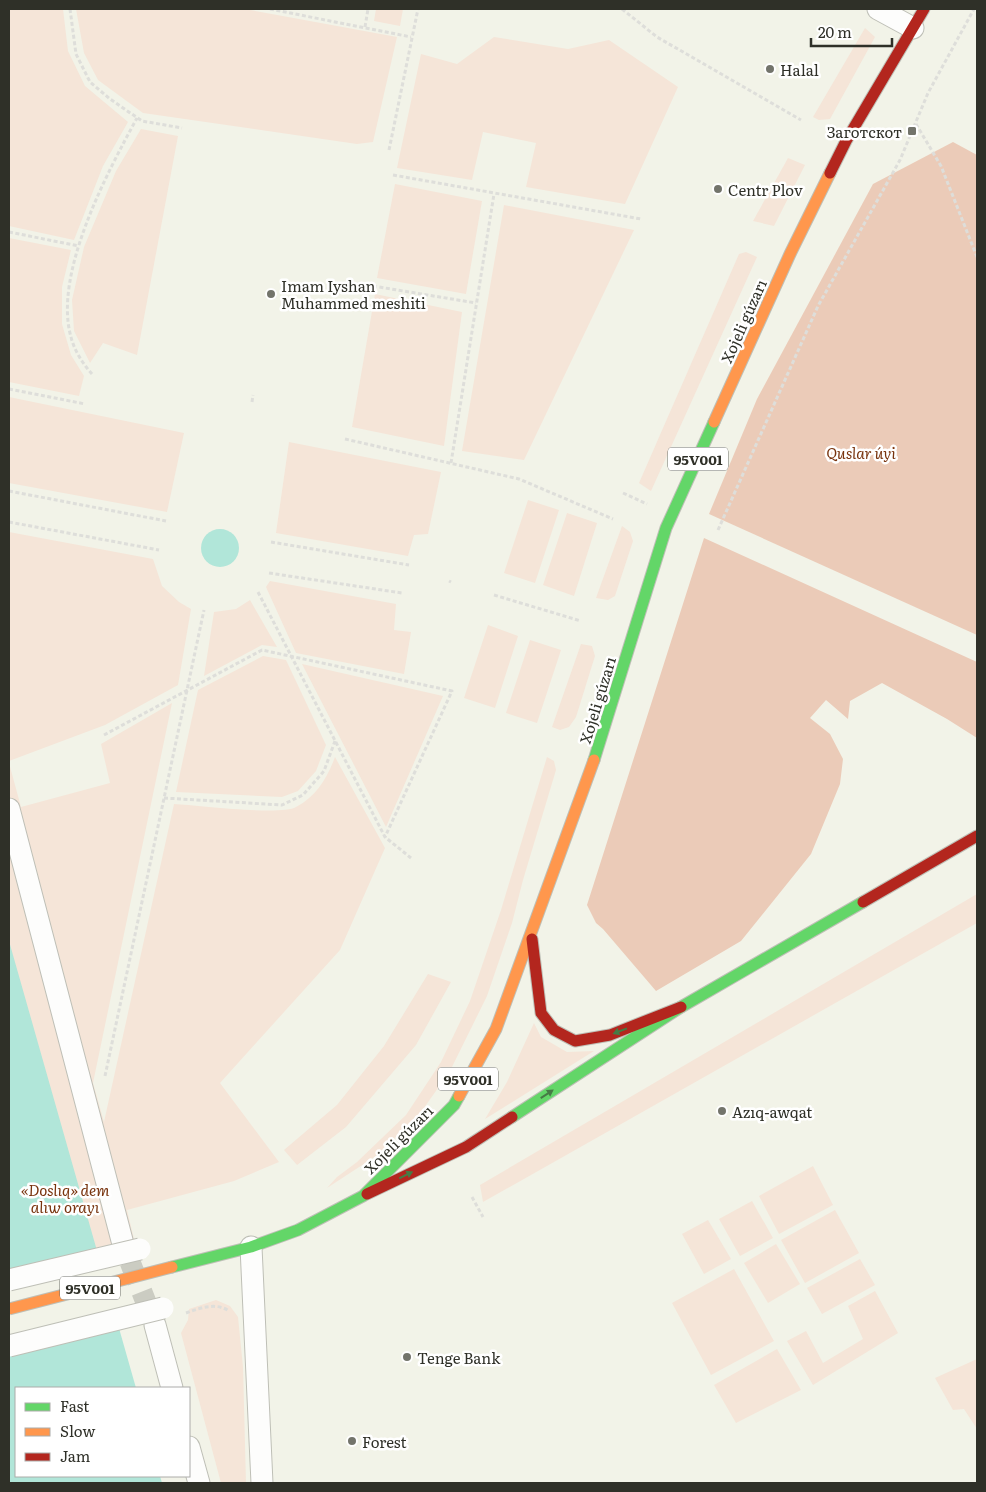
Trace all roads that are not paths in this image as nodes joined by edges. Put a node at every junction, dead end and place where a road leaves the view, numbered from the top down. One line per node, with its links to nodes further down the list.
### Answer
1 (878, 9): 3 (street)
2 (924, 9): 3 (main road, Xojeli gúzarı / 95V001)
3 (913, 28): 6 (main road, Xojeli gúzarı / 95V001)
4 (9, 809): 10 (street, bridge)
5 (977, 836): 7 (main road)
6 (532, 934): 7 (main road, one-way to 6); 8 (main road, Xojeli gúzarı / 95V001)
7 (681, 1007): 8 (main road, one-way to 7)
8 (362, 1196): 9 (main road, Xojeli gúzarı / 95V001)
9 (251, 1247): 11 (main road, Xojeli gúzarı / 95V001, bridge); 16 (street)
10 (9, 1280)
11 (9, 1309)
12 (9, 1346): 13 (street, bridge)
13 (172, 1387)
14 (190, 1451): 15 (street)
15 (199, 1483)
16 (262, 1483)

